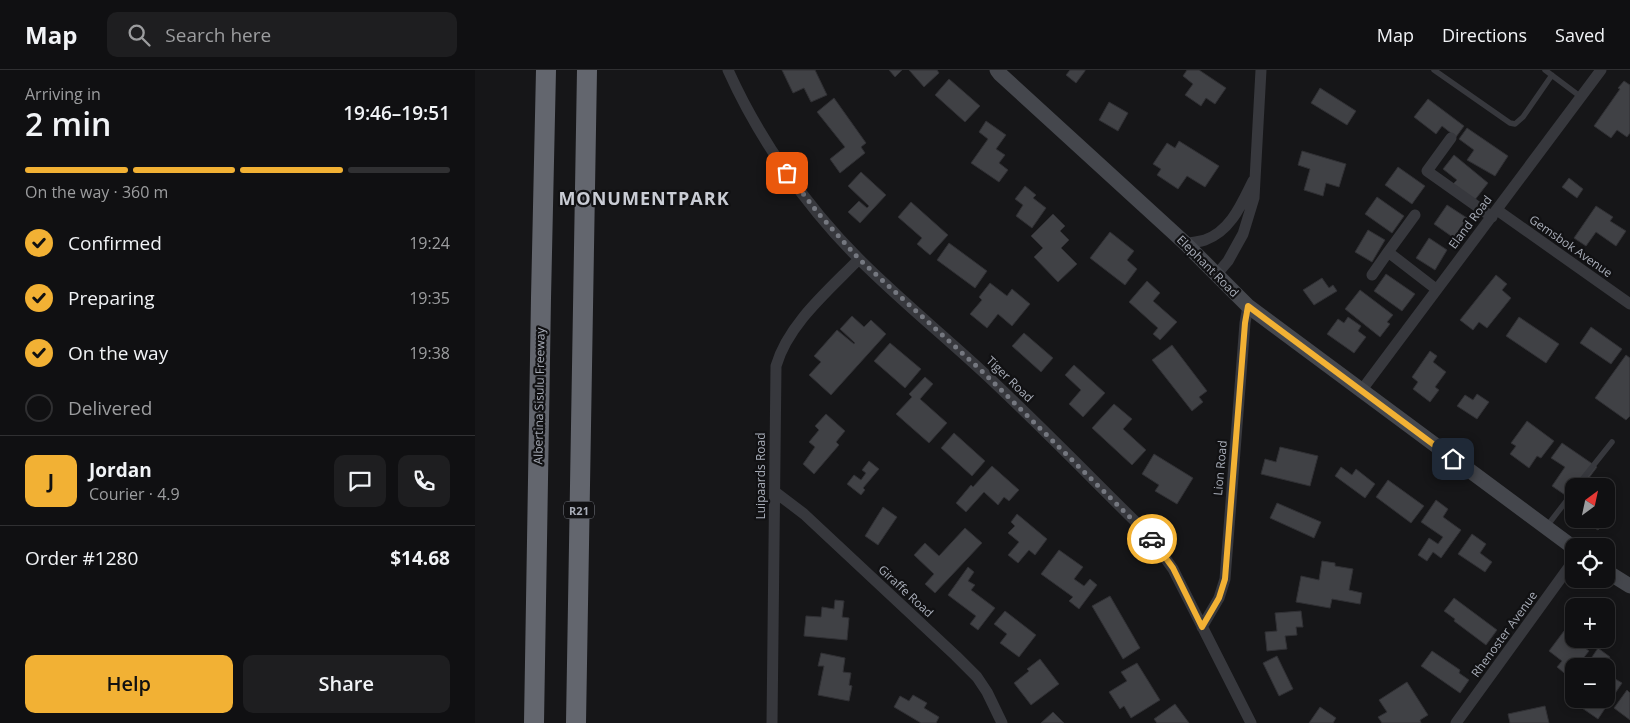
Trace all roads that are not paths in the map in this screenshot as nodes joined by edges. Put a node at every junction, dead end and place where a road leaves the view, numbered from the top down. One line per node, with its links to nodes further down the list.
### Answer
1 (546, 70): 34 (highway, Albertina Sisulu Freeway)
2 (587, 70): 35 (highway, R21)
3 (728, 70): 17 (street, Tiger Road)
4 (1261, 70): 12 (street)
5 (1435, 70): 9 (lane)
6 (1545, 70): 9 (lane)
7 (1601, 70): 10 (street, Eland Road)
8 (996, 71): 15 (street, Elephant Road)
9 (1552, 75): 10 (lane)
10 (1581, 97): 14 (street, Eland Road)
11 (1451, 138): 14 (street, Gemsbok Avenue)
12 (1255, 177): 15 (street); 18 (street)
13 (1415, 214): 16 (street)
14 (1494, 214): 20 (street, Eland Road); 21 (street, Gemsbok Avenue)
15 (1186, 244): 18 (street, Elephant Road)
16 (1389, 252): 19 (street); 20 (street)
17 (859, 259): 26 (street, Luipaards Road); 33 (street, Tiger Road)
18 (1217, 274): 22 (street, Elephant Road)
19 (1372, 275)
20 (1436, 289): 23 (street, Eland Road)
21 (1630, 304)
22 (1248, 306): 23 (street, Elephant Road); 33 (street, Lion Road)
23 (1361, 391): 28 (street, Elephant Road)
24 (1611, 442): 25 (lane)
25 (1583, 478)
26 (775, 492): 36 (street, Luipaards Road); 37 (street, Giraffe Road)
27 (1565, 502): 28 (lane)
28 (1545, 528): 29 (street, Elephant Road)
29 (1565, 542)
30 (1565, 572): 39 (street, Rhenoster Avenue)
31 (1615, 576): 32 (street)
32 (1630, 586)
33 (1202, 627): 38 (street, Tiger Road)
34 (534, 723)
35 (576, 723)
36 (772, 723)
37 (1002, 723)
38 (1251, 723)
39 (1456, 723)

